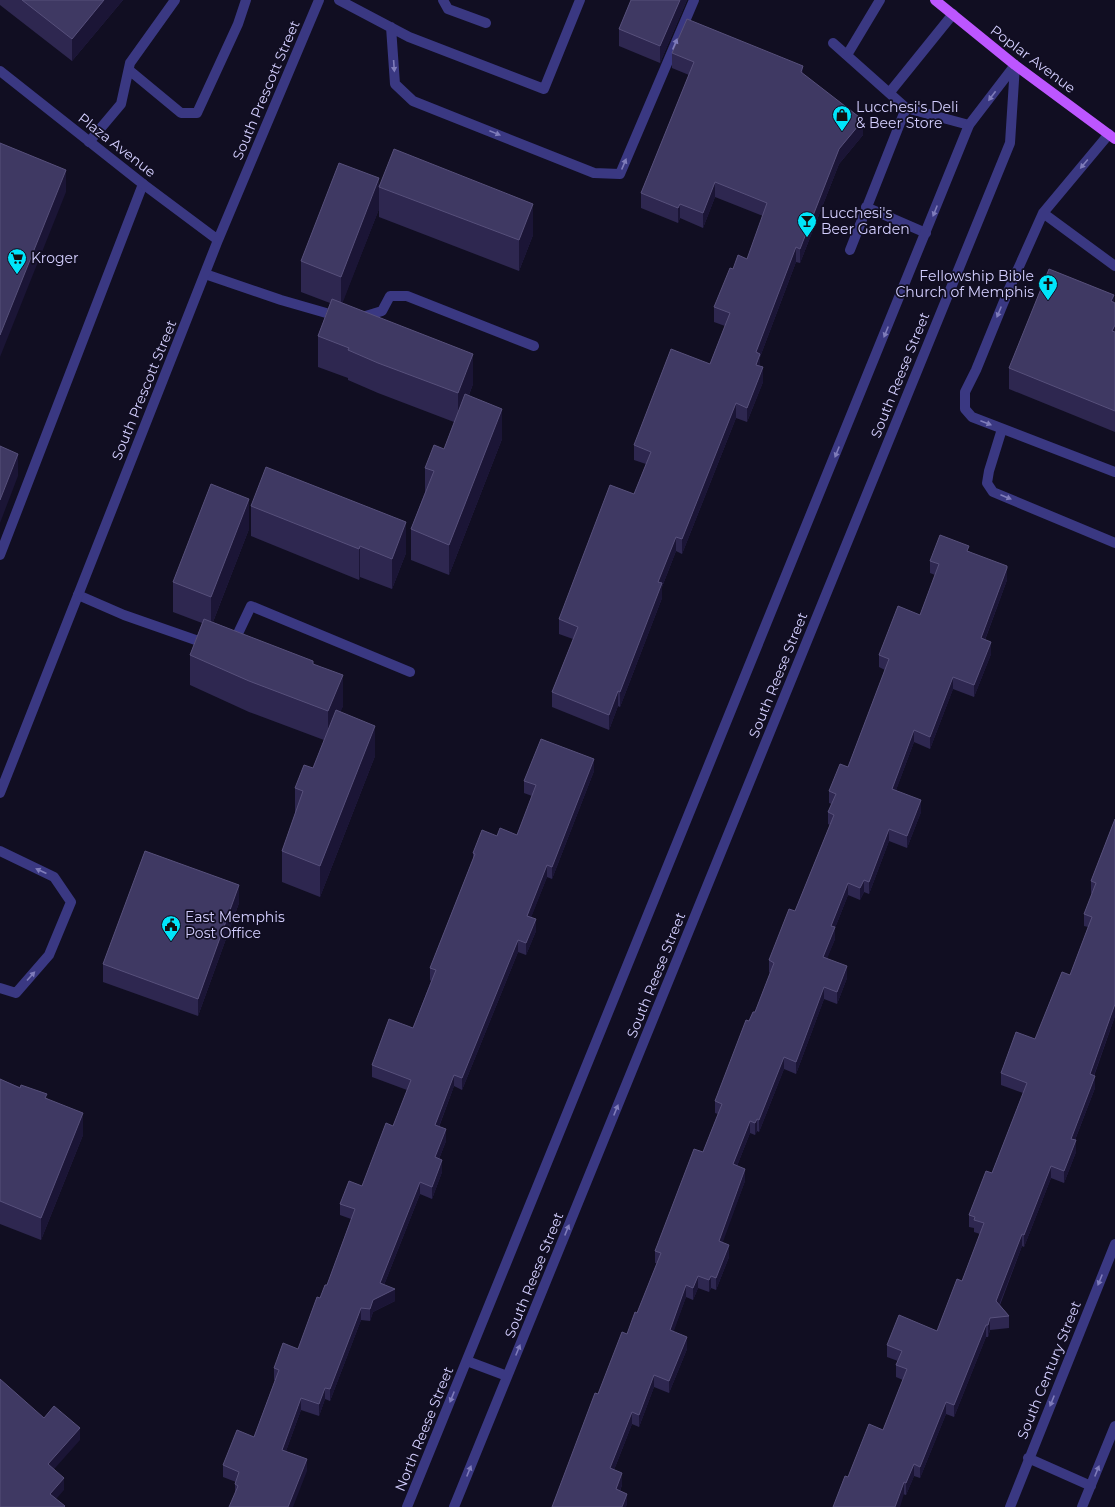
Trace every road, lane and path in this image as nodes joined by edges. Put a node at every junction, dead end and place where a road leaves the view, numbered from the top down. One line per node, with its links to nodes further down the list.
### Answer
1 (175, 0): 16 (street)
2 (246, 0): 16 (street)
3 (319, 0): 27 (street, South Prescott Street)
4 (339, 0): 12 (street)
5 (443, 0): 11 (street)
6 (580, 0): 12 (street)
7 (694, 0): 12 (street, one-way to 7)
8 (880, 0): 14 (street)
9 (935, 0): 10 (main road, Poplar Avenue)
10 (953, 14): 15 (main road, Poplar Avenue); 18 (street)
11 (486, 23)
12 (391, 27)
13 (833, 43): 14 (street)
14 (847, 54): 18 (street)
15 (1015, 64): 20 (street, one-way to 20); 21 (main road, Poplar Avenue); 43 (street, South Reese Street, one-way to 15)
16 (129, 70): 22 (street)
17 (0, 71): 22 (street, Plaza Avenue)
18 (890, 92): 19 (street)
19 (906, 108): 20 (street); 24 (street)
20 (969, 125): 26 (street, one-way to 26)
21 (1112, 136): 25 (street, one-way to 25)
22 (89, 142): 23 (street, Plaza Avenue)
23 (143, 184): 27 (street, Plaza Avenue); 35 (street)
24 (866, 206): 26 (street); 28 (street)
25 (1043, 213): 29 (street); 32 (street, one-way to 32)
26 (926, 233): 42 (street, one-way to 42)
27 (218, 240): 30 (street, South Prescott Street)
28 (850, 250)
29 (1115, 266)
30 (205, 274): 31 (street); 36 (street, South Prescott Street)
31 (534, 346)
32 (1002, 429): 33 (street); 34 (street, one-way to 34)
33 (1115, 472)
34 (1115, 543)
35 (0, 555)
36 (78, 595): 37 (street); 38 (street, South Prescott Street)
37 (410, 672)
38 (0, 793)
39 (0, 851): 40 (street, one-way to 39)
40 (0, 988)
41 (1115, 1244): 45 (street, South Century Street, one-way to 45)
42 (466, 1361): 43 (street); 47 (street, North Reese Street, one-way to 47)
43 (507, 1376): 48 (street, South Reese Street, one-way to 43)
44 (1115, 1426): 46 (street, one-way to 44)
45 (1028, 1458): 46 (street); 49 (street, South Century Street)
46 (1091, 1486): 50 (street)
47 (407, 1507)
48 (454, 1507)
49 (1010, 1507)
50 (1082, 1507)

